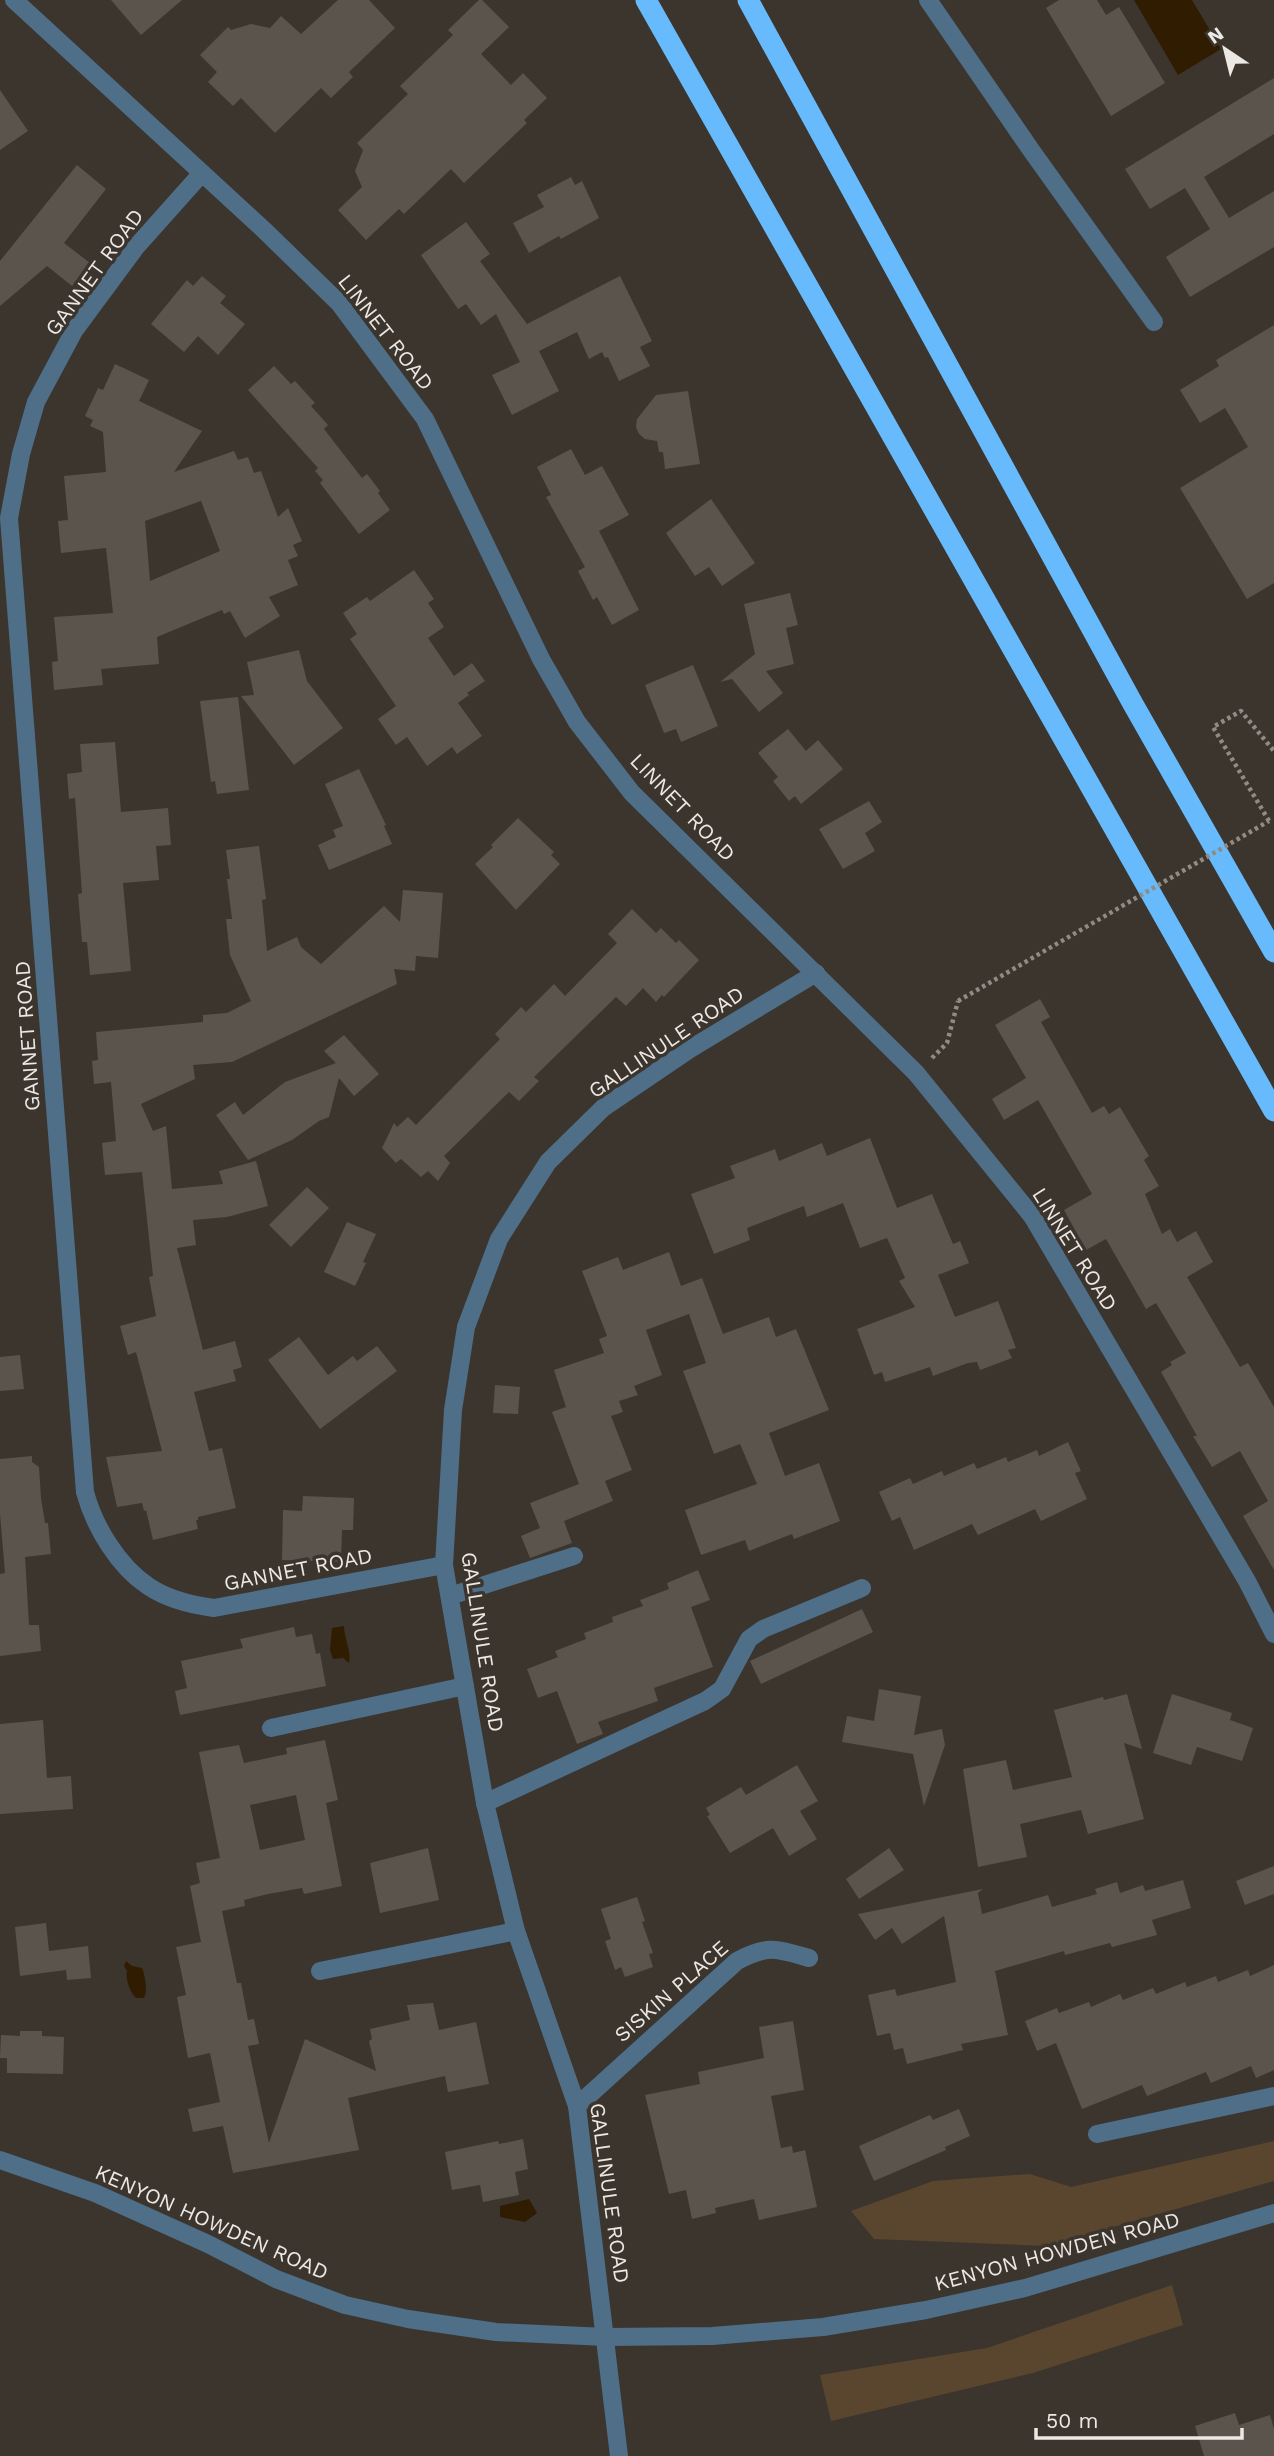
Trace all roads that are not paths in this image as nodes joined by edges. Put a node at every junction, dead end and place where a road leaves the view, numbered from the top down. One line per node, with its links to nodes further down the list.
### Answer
1 (646, 0): 9 (highway)
2 (748, 0): 7 (highway)
3 (928, 0): 6 (street)
4 (16, 1): 5 (street, LINNET ROAD)
5 (202, 173): 8 (street, LINNET ROAD); 11 (street, GANNET ROAD)
6 (1154, 322)
7 (1274, 952)
8 (816, 973): 11 (street, GALLINULE ROAD); 14 (street, LINNET ROAD)
9 (1274, 1111)
10 (574, 1556): 13 (street)
11 (444, 1565): 13 (street, GALLINULE ROAD)
12 (862, 1588): 17 (street)
13 (450, 1597): 15 (street, GALLINULE ROAD)
14 (1274, 1634)
15 (466, 1686): 16 (street); 17 (street, GALLINULE ROAD)
16 (271, 1728)
17 (485, 1803): 18 (street, GALLINULE ROAD)
18 (516, 1931): 20 (street); 22 (street, GALLINULE ROAD)
19 (809, 1958): 22 (street, SISKIN PLACE)
20 (320, 1971)
21 (1274, 2096): 23 (street)
22 (577, 2106): 26 (street, GALLINULE ROAD)
23 (1097, 2134)
24 (0, 2160): 26 (street, KENYON HOWDEN ROAD)
25 (1274, 2213): 26 (street, KENYON HOWDEN ROAD)
26 (606, 2337): 27 (street, GALLINULE ROAD)
27 (619, 2456)

